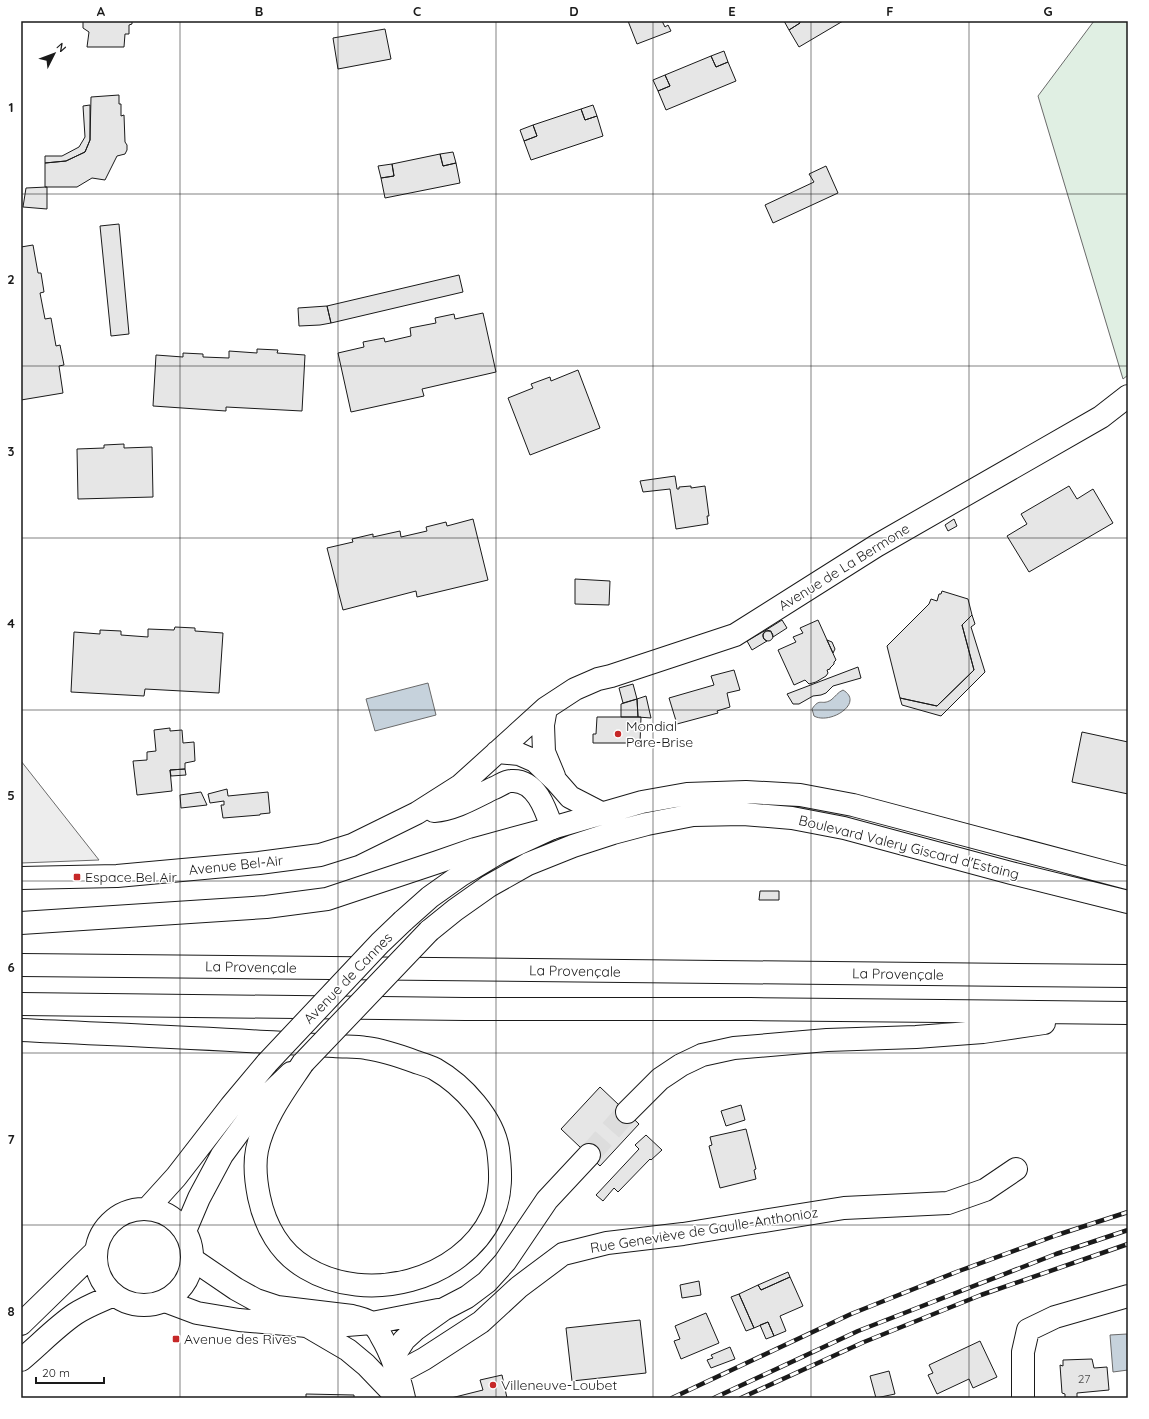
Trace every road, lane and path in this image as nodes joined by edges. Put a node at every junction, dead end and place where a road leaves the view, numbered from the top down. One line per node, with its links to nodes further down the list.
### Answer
1 (1128, 396): 2 (main road, Avenue de La Bermone)
2 (546, 708): 3 (main road, Avenue de La Bermone); 4 (main road)
3 (497, 752): 4 (main road); 5 (main road, Avenue Bel-Air)
4 (556, 781): 6 (main road)
5 (417, 813): 7 (main road, Avenue Bel-Air); 8 (main road, Avenue Bel-Air)
6 (601, 813): 7 (main road, Avenue de Cannes); 9 (main road, Boulevard Valery Giscard d'Estaing)
7 (552, 828): 11 (main road); 22 (main road, Avenue de Cannes, bridge)
8 (21, 878)
9 (1128, 878)
10 (1128, 902): 12 (main road, Boulevard Valery Giscard d'Estaing)
11 (21, 923)
12 (428, 931): 18 (main road, Avenue de Cannes, bridge)
13 (21, 965): 14 (main road, La Provençale)
14 (1128, 976)
15 (21, 1004): 16 (main road)
16 (1123, 1013): 19 (main road)
17 (21, 1030): 18 (main road)
18 (303, 1063): 23 (main road, Avenue de Cannes)
19 (627, 1112)
20 (589, 1155): 29 (main road)
21 (1016, 1169): 34 (main road, Rue Geneviève de Gaulle-Anthonioz)
22 (147, 1209): 23 (main road); 24 (main road)
23 (185, 1231): 25 (main road)
24 (96, 1251): 26 (main road); 31 (main road)
25 (192, 1259): 28 (main road); 30 (main road)
26 (114, 1295): 28 (main road); 33 (main road)
27 (1128, 1296): 37 (main road)
28 (165, 1301): 32 (main road)
29 (444, 1309): 30 (main road); 34 (main road)
30 (372, 1323): 32 (main road); 34 (main road)
31 (21, 1324)
32 (307, 1326): 34 (main road)
33 (21, 1360)
34 (391, 1372): 35 (main road); 36 (main road)
35 (396, 1398)
36 (404, 1398)
37 (1023, 1398)

